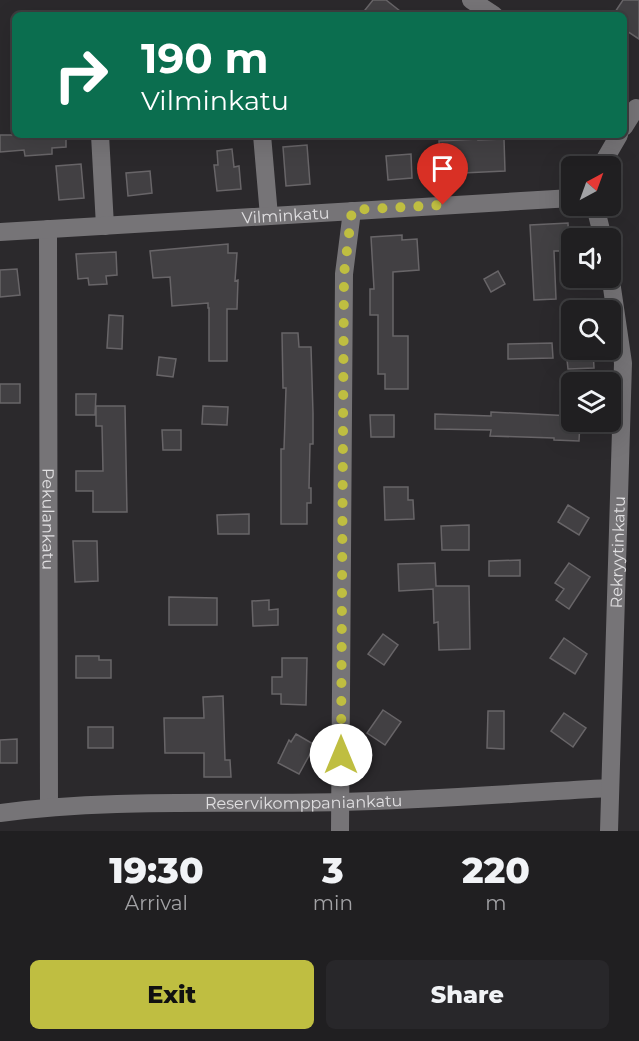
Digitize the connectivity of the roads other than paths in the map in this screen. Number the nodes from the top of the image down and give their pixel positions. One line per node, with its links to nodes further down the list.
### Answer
1 (471, 0): 2 (street)
2 (489, 12)
3 (633, 106): 4 (street)
4 (627, 120)
5 (100, 138): 12 (street)
6 (262, 138): 11 (street)
7 (617, 138): 8 (street)
8 (607, 156)
9 (561, 199): 10 (street, Vilminkatu)
10 (352, 210): 11 (street, Vilminkatu); 17 (street)
11 (269, 216): 12 (street, Vilminkatu)
12 (105, 226): 13 (street, Vilminkatu)
13 (48, 229): 14 (street, Vilminkatu); 18 (street, Pekulankatu)
14 (0, 232)
15 (612, 288): 16 (street, Rekryytinkatu)
16 (609, 788): 17 (street, Reservikomppaniankatu); 21 (street, Rekryytinkatu)
17 (340, 802): 18 (street, Reservikomppaniankatu); 20 (street)
18 (49, 807): 19 (street, Reservikomppaniankatu)
19 (0, 813)
20 (340, 831)
21 (609, 831)

